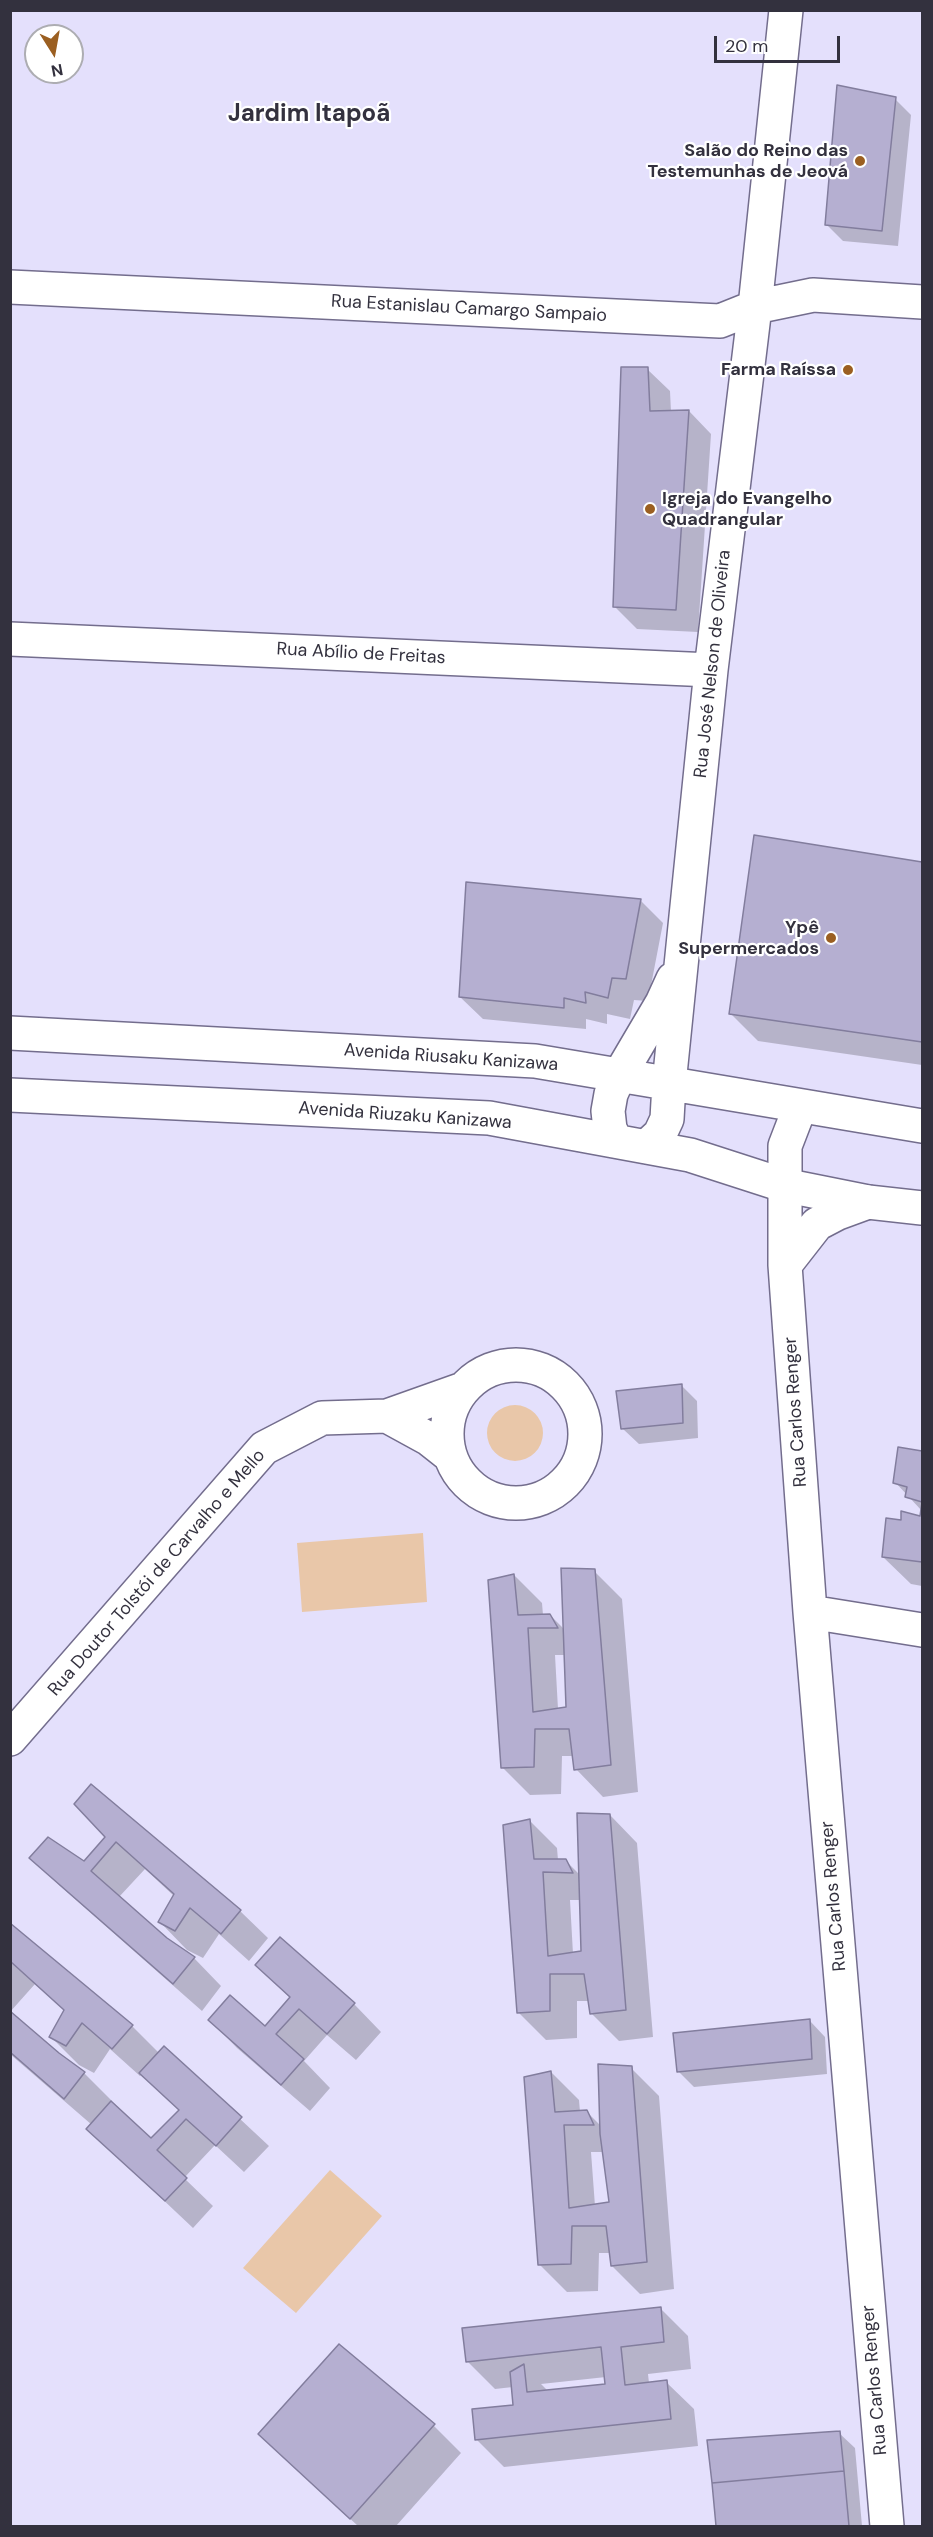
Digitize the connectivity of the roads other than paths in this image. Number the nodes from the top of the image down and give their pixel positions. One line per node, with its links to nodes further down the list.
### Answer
1 (786, 10): 4 (street, Rua José Nelson de Oliveira)
2 (10, 287): 4 (street, Rua Estanislau Camargo Sampaio)
3 (922, 302): 4 (street, Rua Estanislau Camargo Sampaio)
4 (755, 307): 6 (street, Rua José Nelson de Oliveira)
5 (10, 639): 6 (street, Rua Abílio de Freitas)
6 (711, 670): 7 (street, Rua José Nelson de Oliveira)
7 (681, 961): 9 (street, Rua José Nelson de Oliveira); 10 (street, Rua José Nelson de Oliveira)
8 (10, 1033): 9 (street, Avenida Riusaku Kanizawa)
9 (619, 1076): 10 (street, Avenida Riusaku Kanizawa); 14 (street)
10 (669, 1084): 12 (street, Avenida Riusaku Kanizawa); 14 (street)
11 (10, 1095): 14 (street, Avenida Riuzaku Kanizawa)
12 (800, 1107): 13 (street, Avenida Riusaku Kanizawa); 15 (street)
13 (922, 1126)
14 (631, 1144): 15 (street, Avenida Riuzaku Kanizawa)
15 (783, 1185): 16 (street); 18 (street, Rua Carlos Renger)
16 (868, 1202): 17 (street); 18 (street)
17 (922, 1208)
18 (785, 1265): 22 (street, Rua Carlos Renger)
19 (463, 1389): 20 (street, Rua Doutor Tolstói de Carvalho e Mello); 21 (street, Rua Doutor Tolstói de Carvalho e Mello); 21 (street, Rua Doutor Tolstói de Carvalho e Mello)
20 (387, 1416): 21 (street, Rua Doutor Tolstói de Carvalho e Mello); 24 (street, Rua Doutor Tolstói de Carvalho e Mello)
21 (448, 1454)
22 (810, 1612): 23 (street); 25 (street, Rua Carlos Renger)
23 (922, 1630)
24 (10, 1740)
25 (887, 2526)

